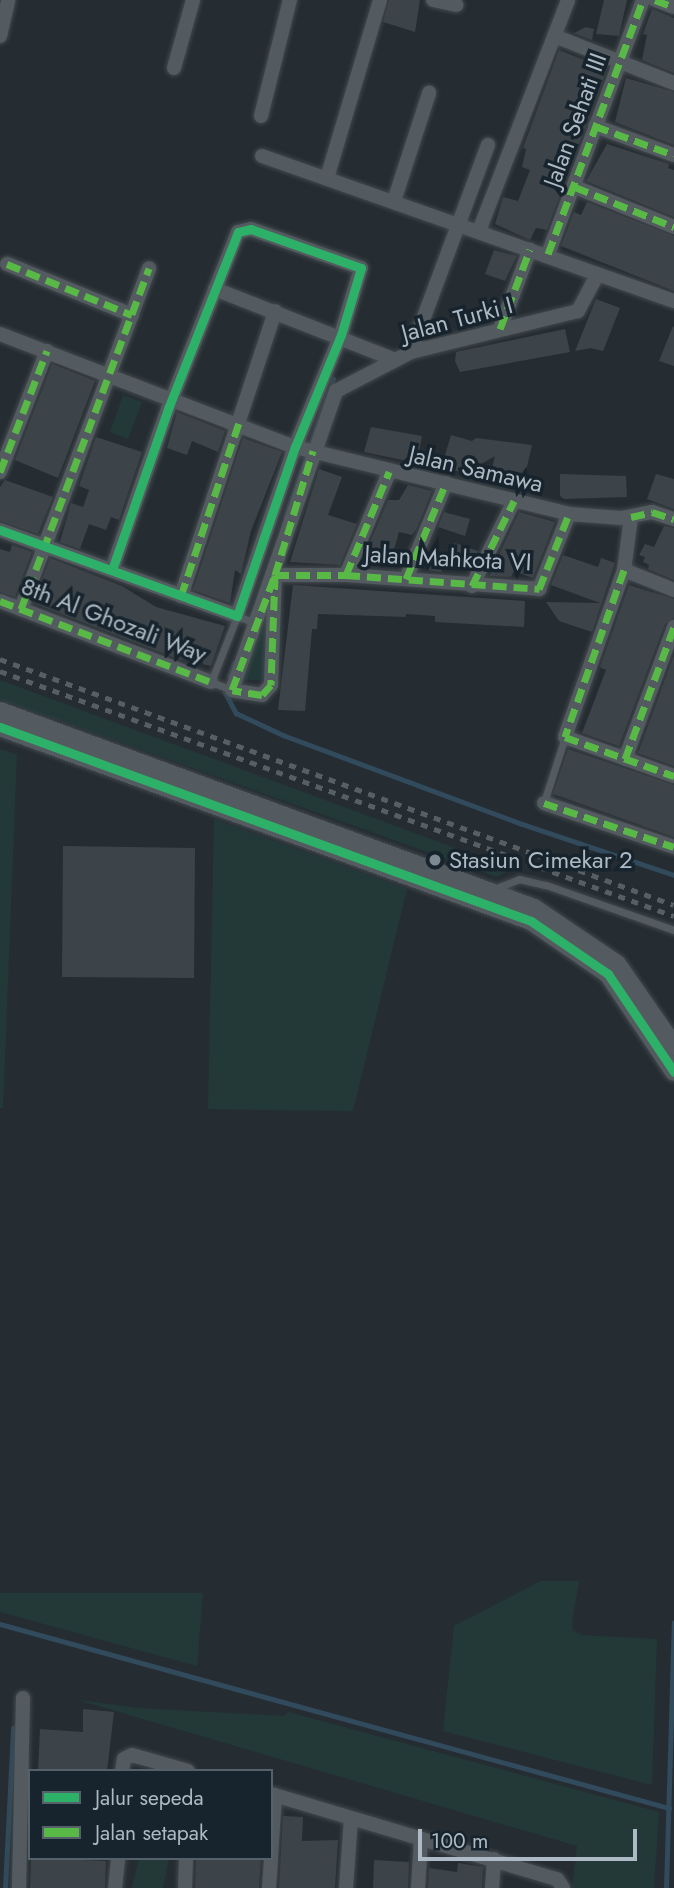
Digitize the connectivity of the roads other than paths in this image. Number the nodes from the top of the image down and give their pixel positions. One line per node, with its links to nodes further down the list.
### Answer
1 (8, 0): 11 (street)
2 (193, 0): 14 (street)
3 (290, 0): 17 (street)
4 (380, 0): 22 (street)
5 (433, 0): 9 (street)
6 (568, 0): 12 (street)
7 (643, 0): 13 (street, Jalan Sehati III)
8 (655, 0): 10 (street)
9 (456, 5)
10 (674, 7)
11 (0, 36)
12 (560, 38): 13 (street); 27 (street)
13 (620, 62): 15 (street); 18 (street, Jalan Sehati III)
14 (174, 68)
15 (674, 82)
16 (429, 93): 24 (street)
17 (261, 116)
18 (595, 126): 20 (street); 23 (street, Jalan Sehati III)
19 (488, 145): 25 (street)
20 (674, 155)
21 (262, 156): 22 (street)
22 (327, 178): 24 (street)
23 (575, 187): 26 (street); 29 (street, Jalan Sehati III)
24 (394, 201): 25 (street)
25 (462, 225): 27 (street); 41 (street)
26 (674, 227)
27 (479, 231): 28 (street)
28 (530, 249): 29 (street); 37 (street)
29 (548, 254): 32 (street)
30 (7, 264): 36 (street)
31 (149, 268): 36 (street)
32 (597, 276): 34 (street); 37 (street, Jalan Turki I)
33 (215, 289): 35 (street); 39 (street); 44 (street)
34 (674, 301)
35 (275, 311): 39 (street); 45 (street)
36 (132, 315): 43 (street)
37 (500, 329): 41 (street, Jalan Turki I)
38 (0, 334): 40 (street, Jalan Samawa)
39 (341, 335): 42 (street); 46 (street)
40 (47, 351): 43 (street, Jalan Samawa); 47 (street)
41 (411, 352): 42 (street, Jalan Turki I)
42 (395, 360): 46 (street, Jalan Turki I)
43 (109, 375): 44 (street, Jalan Samawa); 55 (street)
44 (172, 399): 45 (street, Jalan Samawa); 56 (street)
45 (239, 423): 46 (street, Jalan Samawa); 63 (street)
46 (305, 449): 48 (street, Jalan Samawa); 58 (street); 66 (street)
47 (0, 472)
48 (389, 472): 49 (street, Jalan Samawa); 59 (street)
49 (446, 483): 50 (street, Jalan Samawa); 60 (street)
50 (514, 501): 51 (street, Jalan Samawa); 61 (street)
51 (569, 514): 52 (street, Jalan Samawa); 61 (street, Jalan Mahkota VI)
52 (631, 517): 53 (street, Jalan Samawa); 57 (street)
53 (674, 519)
54 (0, 530): 55 (street)
55 (45, 546): 56 (street); 65 (street)
56 (112, 570): 63 (street)
57 (624, 570): 62 (street); 72 (street)
58 (275, 575): 59 (street, Jalan Mahkota VI); 67 (street); 69 (street, 8th Al Ghozali Way)
59 (346, 575): 60 (street, Jalan Mahkota VI)
60 (405, 579): 61 (street, Jalan Mahkota VI)
61 (471, 586)
62 (674, 590)
63 (181, 596): 66 (street)
64 (0, 601): 65 (street, 8th Al Ghozali Way)
65 (21, 609): 69 (street, 8th Al Ghozali Way)
66 (237, 616): 67 (lane); 69 (lane)
67 (256, 623): 69 (street)
68 (674, 627): 73 (street)
69 (219, 685)
70 (0, 711): 76 (street)
71 (0, 727): 76 (street)
72 (565, 737): 73 (street); 75 (lane)
73 (625, 759): 74 (street)
74 (674, 775)
75 (544, 803): 77 (street)
76 (255, 813): 78 (street); 81 (street)
77 (674, 847)
78 (491, 891): 79 (lane); 80 (street)
79 (674, 930)
80 (674, 1046)
81 (674, 1072)
82 (23, 1698): 92 (street)
83 (122, 1769): 84 (street)
84 (181, 1769)
85 (273, 1795): 86 (street)
86 (351, 1818): 87 (street); 96 (street)
87 (421, 1839): 88 (street); 97 (street)
88 (494, 1859): 98 (street); 99 (street)
89 (118, 1860): 93 (street)
90 (186, 1860): 94 (street)
91 (271, 1860): 95 (street)
92 (19, 1888)
93 (115, 1888)
94 (185, 1888)
95 (270, 1888)
96 (345, 1888)
97 (418, 1888)
98 (492, 1888)
99 (563, 1888)

